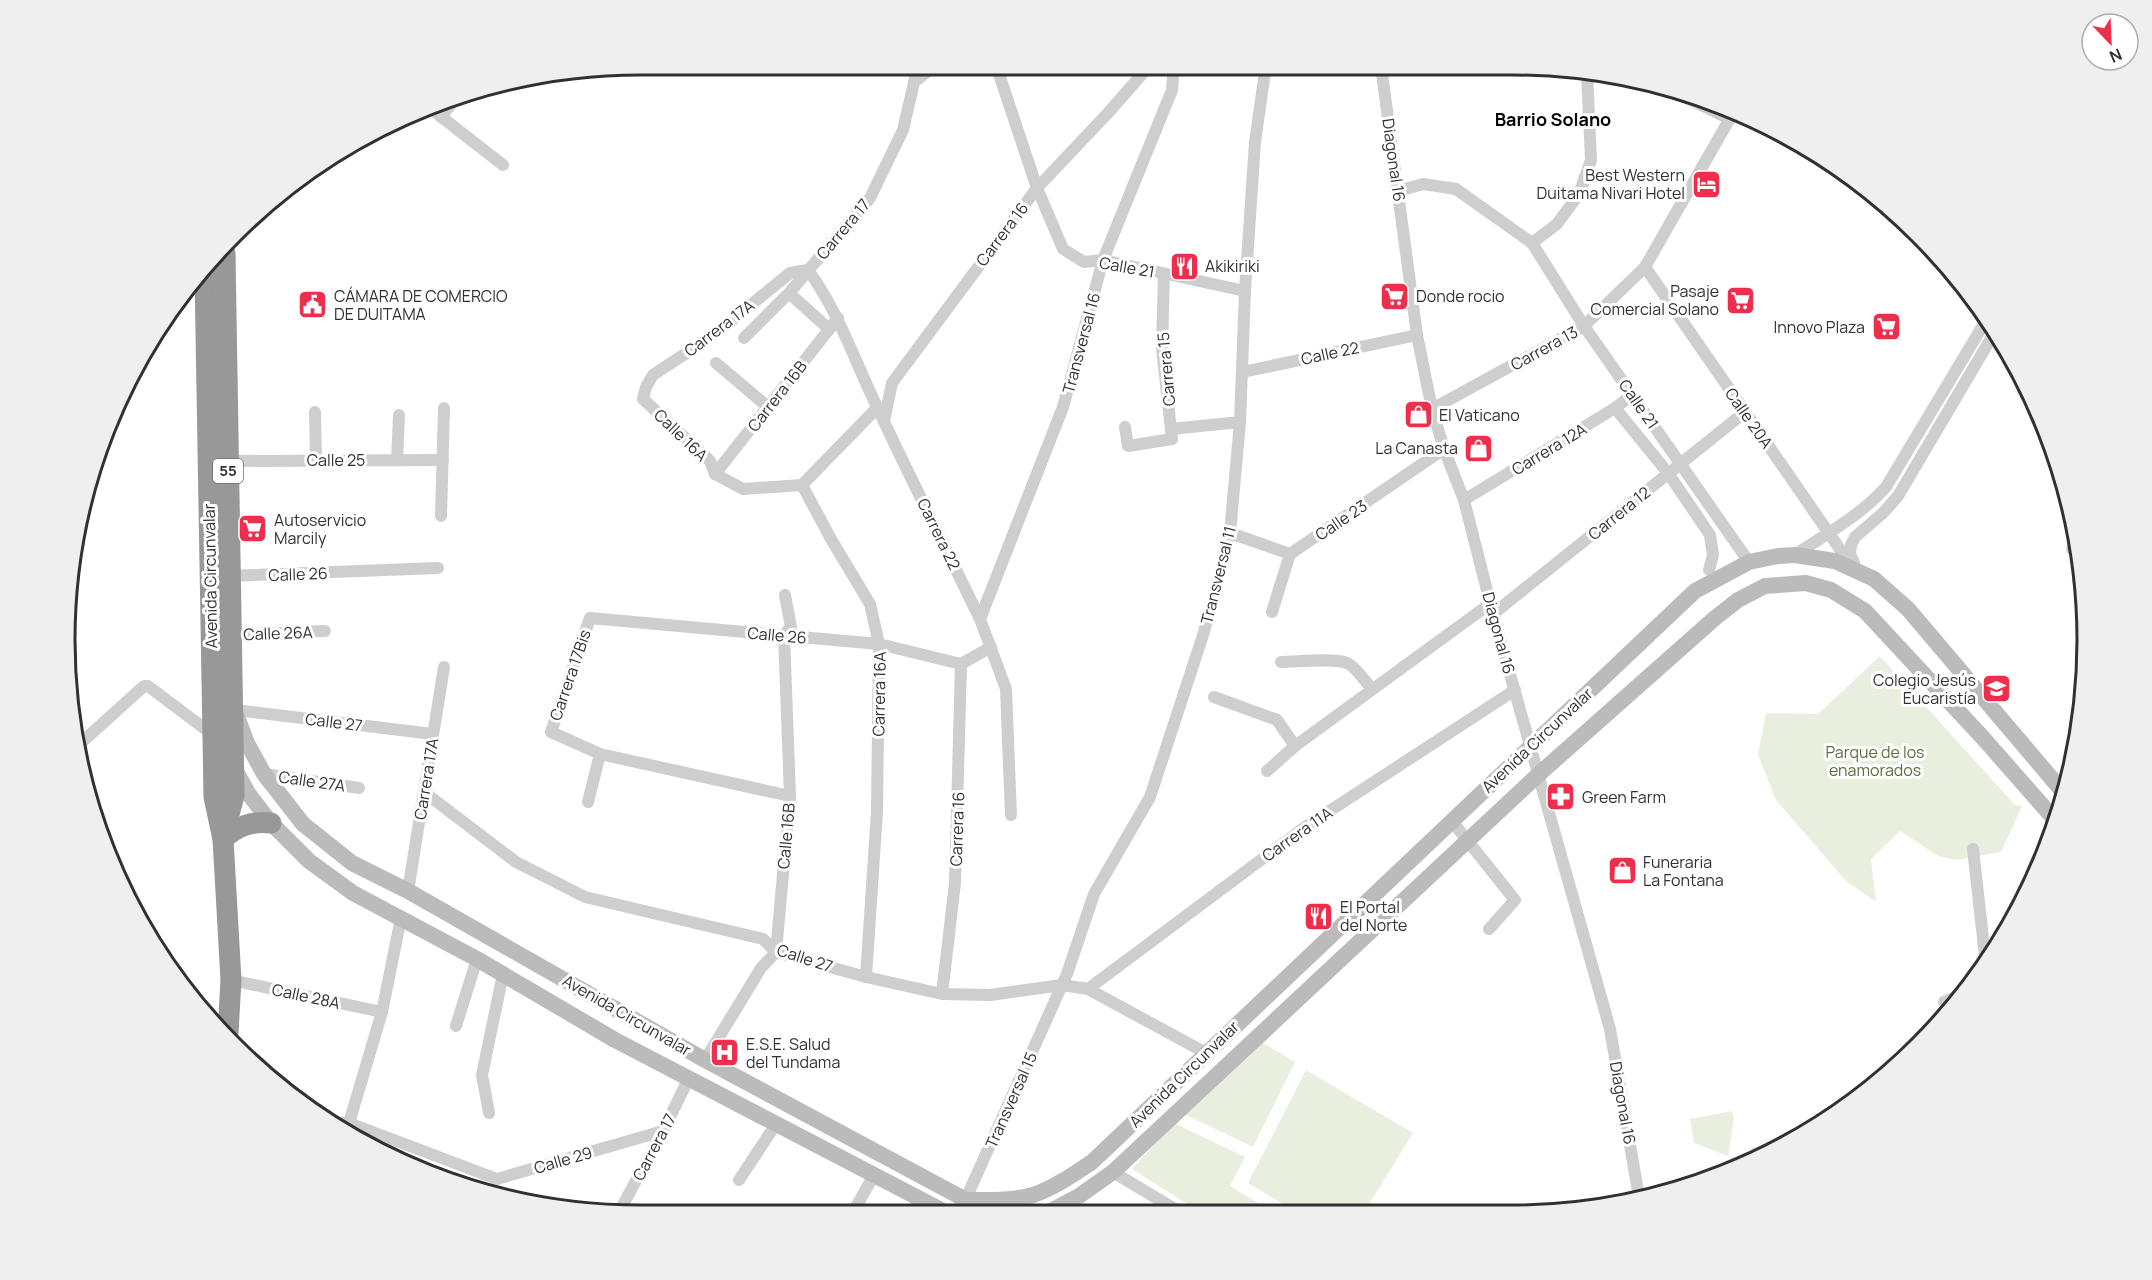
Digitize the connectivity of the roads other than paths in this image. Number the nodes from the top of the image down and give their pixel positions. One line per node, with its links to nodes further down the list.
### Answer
1 (916, 75): 9 (street, Carrera 17)
2 (923, 75): 9 (street)
3 (999, 75): 15 (street, Calle 21)
4 (1141, 75): 15 (street, Carrera 16)
5 (1173, 75): 19 (street, Transversal 16)
6 (1265, 75): 24 (street, Transversal 11)
7 (1382, 75): 16 (street, Diagonal 16)
8 (1587, 80): 17 (street)
9 (914, 82): 21 (street, Carrera 17)
10 (447, 109): 12 (street)
11 (436, 113): 12 (street)
12 (441, 117): 14 (street)
13 (1730, 119): 20 (street, Carrera 13)
14 (503, 165)
15 (1037, 188): 19 (street, Calle 21); 46 (street, Carrera 16)
16 (1398, 191): 17 (street); 31 (street, Diagonal 16)
17 (1532, 243): 28 (street, Calle 21)
18 (224, 257): 26 (highway, Avenida Circunvalar / 55)
19 (1103, 260): 22 (street, Calle 21); 76 (street, Transversal 16)
20 (1645, 267): 28 (street, Carrera 13); 44 (street, Calle 20A)
21 (808, 270): 25 (street, Carrera 17); 27 (street, Carrera 22); 37 (street, Carrera 17A)
22 (1164, 274): 24 (street, Calle 21); 49 (street, Carrera 15)
23 (206, 278): 26 (highway, Avenida Circunvalar / 55)
24 (1245, 291): 35 (street, Transversal 11)
25 (789, 293): 30 (street); 32 (street, Carrera 17)
26 (216, 310): 54 (highway, Avenida Circunvalar / 55); 87 (highway, Avenida Circunvalar / 55)
27 (838, 318): 30 (street, Carrera 16B); 40 (street, Carrera 22)
28 (1584, 326): 36 (street, Calle 21); 42 (street, Carrera 13)
29 (1982, 327): 59 (street)
30 (830, 329): 38 (street, Carrera 16B)
31 (1417, 335): 35 (street, Calle 22); 42 (street, Diagonal 16)
32 (744, 338)
33 (1990, 340): 60 (street)
34 (716, 363): 38 (street)
35 (1243, 372): 47 (street, Transversal 11)
36 (1632, 395): 41 (street, Carrera 12A); 55 (street, Calle 21)
37 (643, 399): 57 (street, Calle 16A)
38 (768, 407): 57 (street, Carrera 16B)
39 (444, 408): 53 (street)
40 (877, 408): 46 (street, Carrera 22); 58 (street)
41 (1615, 408): 56 (street, Calle 21); 61 (street, Carrera 12A)
42 (1432, 409): 50 (street, Diagonal 16)
43 (315, 412): 51 (street)
44 (1744, 412): 55 (street, Carrera 12); 64 (street, Calle 20A)
45 (399, 415): 52 (street)
46 (884, 421): 76 (street, Carrera 22)
47 (1240, 422): 49 (street); 63 (street, Transversal 11)
48 (1125, 427): 49 (street)
49 (1172, 429)
50 (1444, 449): 61 (street, Diagonal 16); 65 (street, Calle 23)
51 (316, 460): 52 (street, Calle 25); 54 (street, Calle 25)
52 (397, 460): 53 (street, Calle 25)
53 (443, 460): 62 (street)
54 (228, 461): 71 (highway, Avenida Circunvalar / 55)
55 (1680, 463): 56 (street, Carrera 12); 67 (street, Calle 21)
56 (1668, 473): 70 (street, Calle 21); 73 (street, Carrera 12)
57 (715, 474): 58 (street)
58 (802, 485): 80 (street, Carrera 16A)
59 (1886, 488): 60 (street); 64 (street)
60 (1898, 496): 69 (street)
61 (1464, 500): 73 (street, Diagonal 16)
62 (441, 516)
63 (1230, 533): 65 (street); 120 (street, Transversal 11)
64 (1828, 533): 66 (street); 69 (street, Calle 20A)
65 (1290, 554): 74 (street)
66 (1795, 555): 67 (main road, Avenida Circunvalar); 69 (main road, Avenida Circunvalar)
67 (1749, 562): 92 (main road, Avenida Circunvalar)
68 (438, 568): 71 (street, Calle 26)
69 (1855, 569): 99 (main road, Avenida Circunvalar)
70 (1709, 570)
71 (230, 576): 78 (highway, Avenida Circunvalar / 55)
72 (785, 595): 79 (street, Calle 16B)
73 (1492, 608): 85 (street, Carrera 12); 86 (street, Diagonal 16)
74 (1272, 612)
75 (590, 618): 79 (street, Calle 26); 94 (street, Carrera 17Bis)
76 (980, 619): 81 (street, Carrera 22)
77 (325, 631): 78 (street, Calle 26A)
78 (231, 634): 87 (highway, Avenida Circunvalar / 55)
79 (784, 635): 80 (street, Calle 26); 102 (street, Calle 16B)
80 (879, 644): 83 (street, Calle 26); 118 (street, Carrera 16A)
81 (991, 647): 83 (street); 104 (street, Carrera 22)
82 (1281, 662): 85 (street)
83 (961, 664): 122 (street, Carrera 16)
84 (444, 667): 89 (street, Carrera 17A)
85 (1372, 689): 93 (street, Carrera 12)
86 (1515, 690): 92 (street, Diagonal 16); 121 (street, Carrera 11A)
87 (226, 696): 89 (street, Calle 27); 90 (highway, Avenida Circunvalar / 55); 95 (highway, Avenida Circunvalar / 55); 97 (main road, Avenida Circunvalar)
88 (1214, 697): 93 (street)
89 (433, 734): 101 (street, Carrera 17A)
90 (213, 735): 91 (street); 95 (main road, Avenida Circunvalar); 108 (highway, Avenida Circunvalar / 55)
91 (84, 740)
92 (1531, 745): 98 (street, Diagonal 16); 106 (main road, Avenida Circunvalar)
93 (1294, 746): 96 (street, Carrera 12)
94 (600, 754): 102 (street); 103 (street)
95 (233, 766): 107 (main road, Avenida Circunvalar); 108 (highway, Avenida Circunvalar / 55)
96 (1267, 771)
97 (264, 774): 100 (street, Calle 27A); 111 (main road, Avenida Circunvalar)
98 (1539, 774): 105 (main road, Avenida Circunvalar); 109 (main road, Avenida Circunvalar); 138 (street, Diagonal 16)
99 (2058, 787)
100 (359, 788)
101 (424, 792): 111 (street, Carrera 17A); 115 (street, Calle 27)
102 (790, 796): 115 (street, Calle 16B)
103 (588, 802)
104 (1011, 815)
105 (2049, 815)
106 (1451, 820): 109 (street); 128 (main road, Avenida Circunvalar)
107 (271, 823): 108 (highway); 112 (main road, Avenida Circunvalar)
108 (223, 839): 119 (highway, 55)
109 (1467, 841): 113 (street); 135 (main road, Avenida Circunvalar)
110 (1973, 849): 114 (street)
111 (408, 891): 124 (main road, Avenida Circunvalar)
112 (401, 918): 116 (main road, Avenida Circunvalar); 123 (street)
113 (1489, 929)
114 (1988, 944)
115 (776, 952): 118 (street, Calle 27); 129 (street)
116 (477, 959): 117 (main road, Avenida Circunvalar); 125 (street)
117 (503, 974): 127 (main road, Avenida Circunvalar); 131 (street)
118 (866, 977): 122 (street, Calle 27)
119 (231, 980): 123 (street, Calle 28A); 126 (highway, 55)
120 (1062, 985): 121 (street, Calle 27); 122 (street, Calle 27); 143 (street, Transversal 15)
121 (1088, 989): 128 (street, Calle 27)
122 (942, 994)
123 (381, 1012): 132 (street)
124 (628, 1015): 127 (main road); 129 (main road, Avenida Circunvalar)
125 (456, 1026)
126 (228, 1027)
127 (615, 1040): 130 (main road, Avenida Circunvalar)
128 (1206, 1053): 144 (main road, Avenida Circunvalar)
129 (705, 1060): 142 (main road, Avenida Circunvalar)
130 (689, 1078): 133 (main road, Avenida Circunvalar); 134 (street, Carrera 17)
131 (489, 1113)
132 (349, 1123): 134 (street, Calle 29)
133 (776, 1124): 136 (main road, Avenida Circunvalar); 137 (street)
134 (663, 1131): 139 (street, Carrera 17)
135 (1113, 1172): 145 (main road, Avenida Circunvalar); 146 (street)
136 (874, 1175): 140 (street); 141 (main road, Avenida Circunvalar)
137 (739, 1180)
138 (1638, 1190)
139 (623, 1205)
140 (857, 1205)
141 (932, 1205)
142 (959, 1205)
143 (963, 1205)
144 (972, 1205)
145 (1062, 1205)
146 (1168, 1205)

